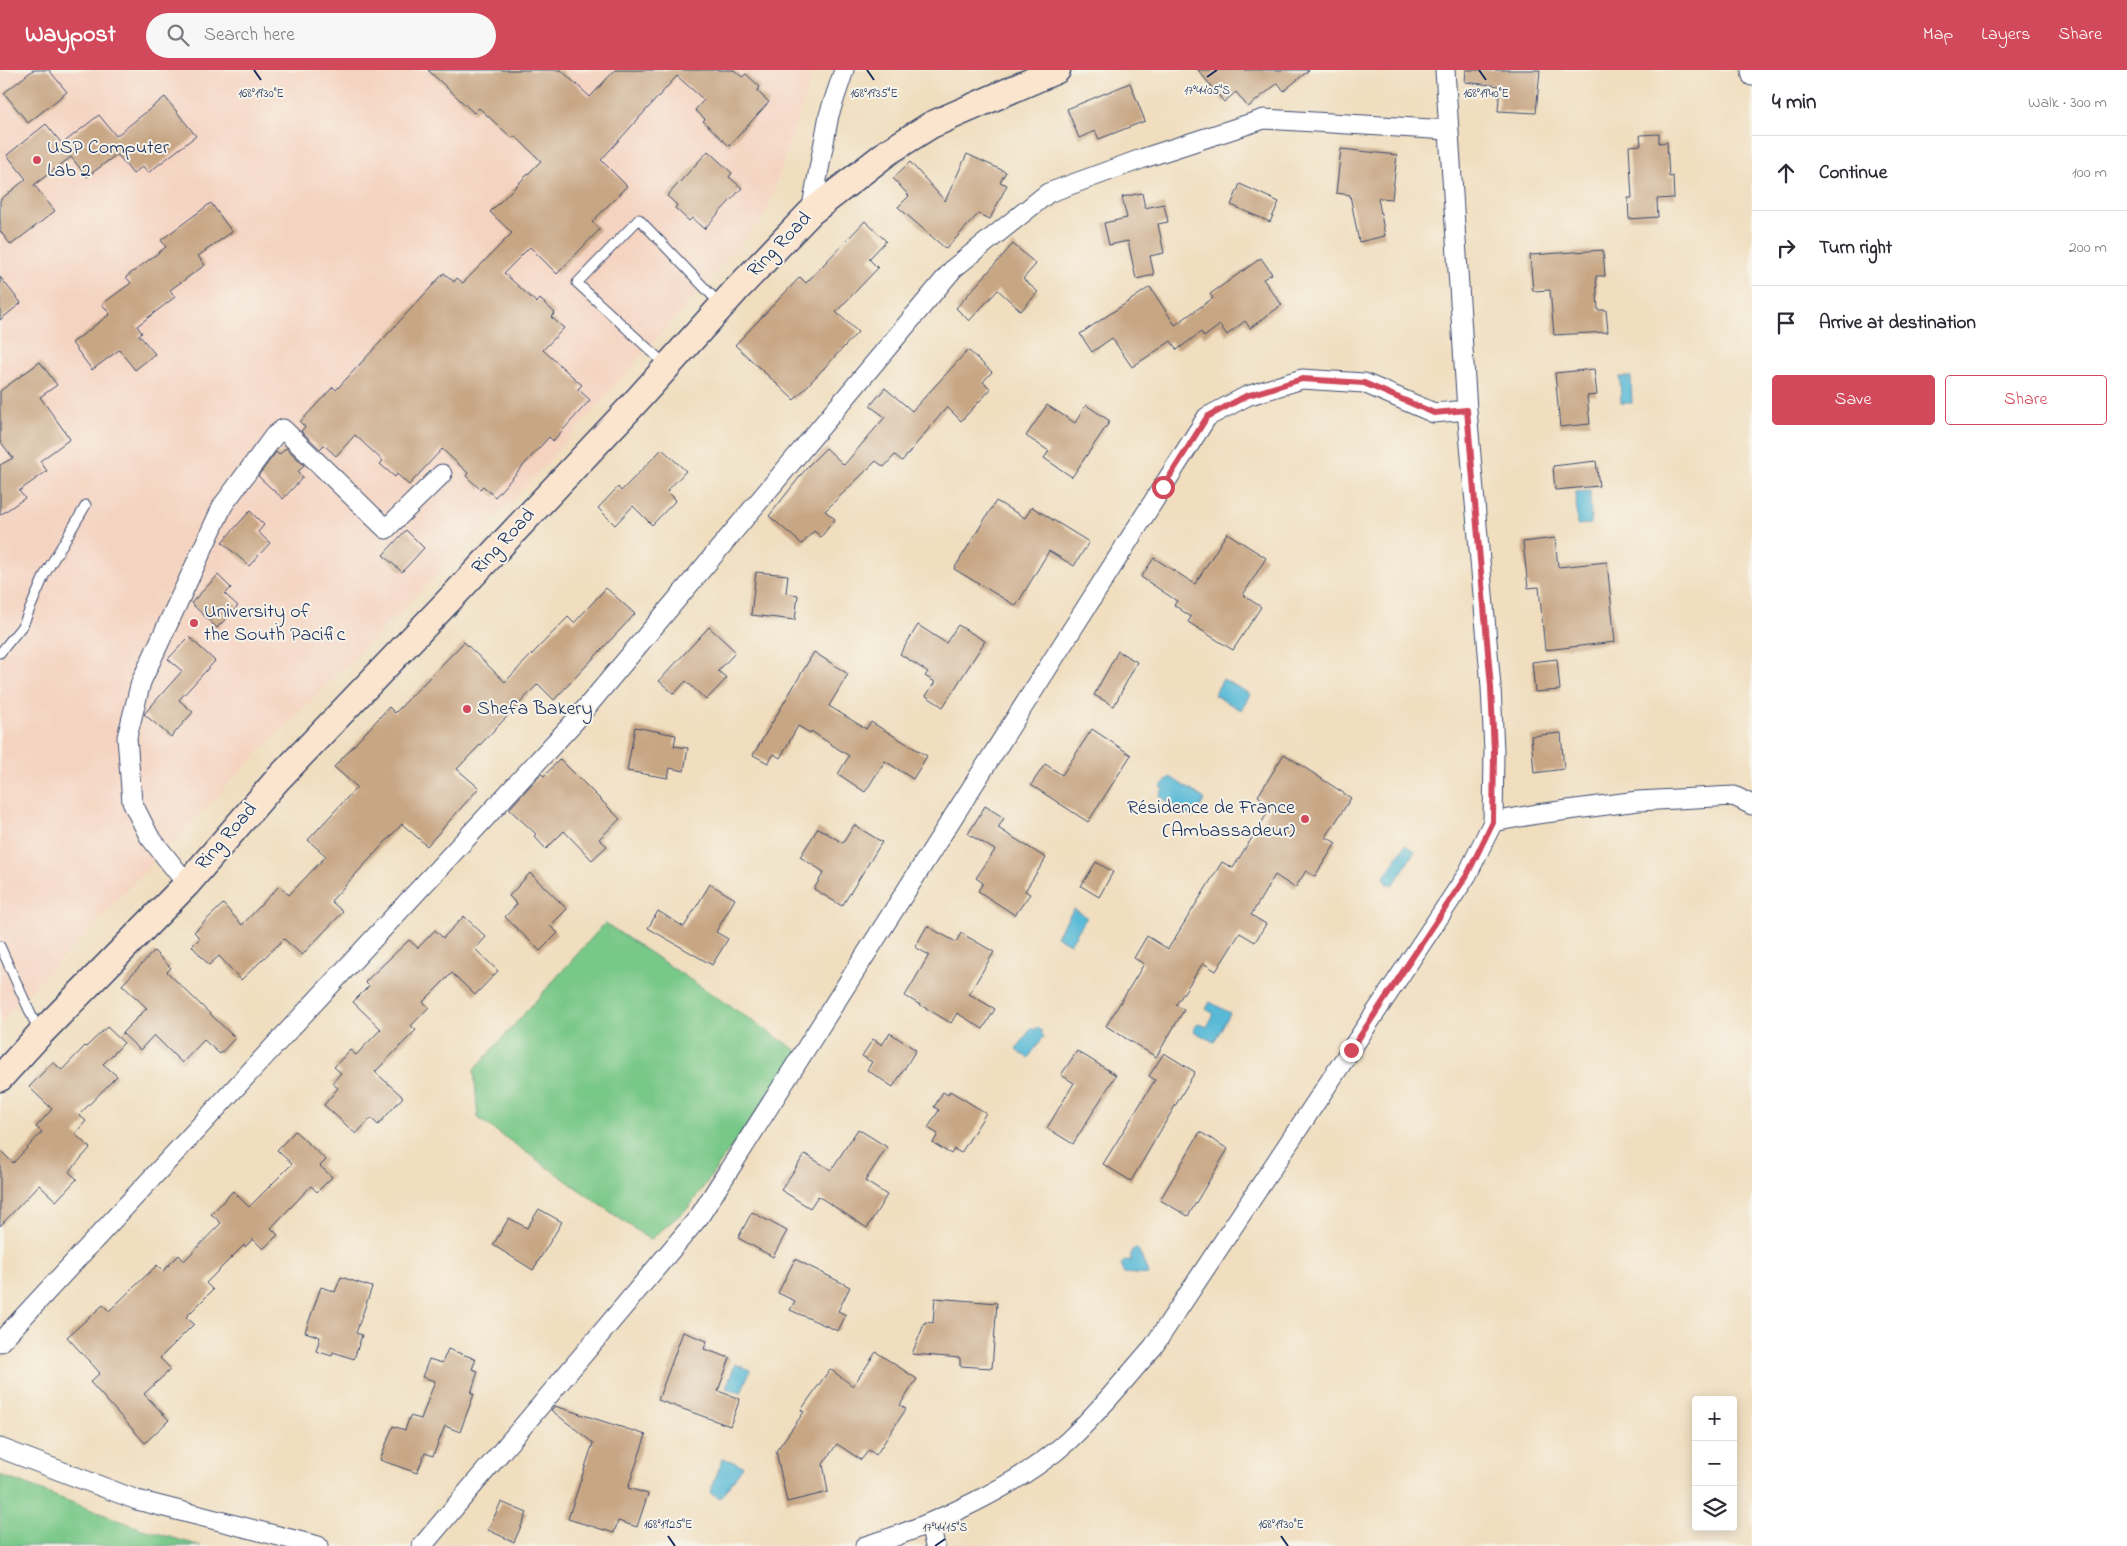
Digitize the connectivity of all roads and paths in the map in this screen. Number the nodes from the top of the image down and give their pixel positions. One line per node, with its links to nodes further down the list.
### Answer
1 (844, 70): 7 (street)
2 (1057, 70): 7 (main road, Ring Road)
3 (1445, 70): 6 (street)
4 (1752, 70): 5 (street)
5 (1752, 76)
6 (1448, 130): 10 (street); 20 (street)
7 (811, 212): 8 (main road, Ring Road)
8 (722, 306): 9 (main road, Ring Road); 9 (lane)
9 (666, 365): 16 (main road, Ring Road)
10 (1467, 410): 15 (street); 24 (street)
11 (442, 474): 16 (street)
12 (86, 505): 13 (lane)
13 (0, 653)
14 (1752, 805): 15 (street)
15 (1493, 822): 22 (street)
16 (187, 884): 18 (main road, Ring Road)
17 (0, 946): 18 (lane)
18 (40, 1034): 19 (main road, Ring Road)
19 (0, 1078)
20 (0, 1342)
21 (0, 1448): 23 (street)
22 (930, 1524): 25 (street); 26 (street)
23 (318, 1546)
24 (422, 1546)
25 (866, 1546)
26 (936, 1546)

